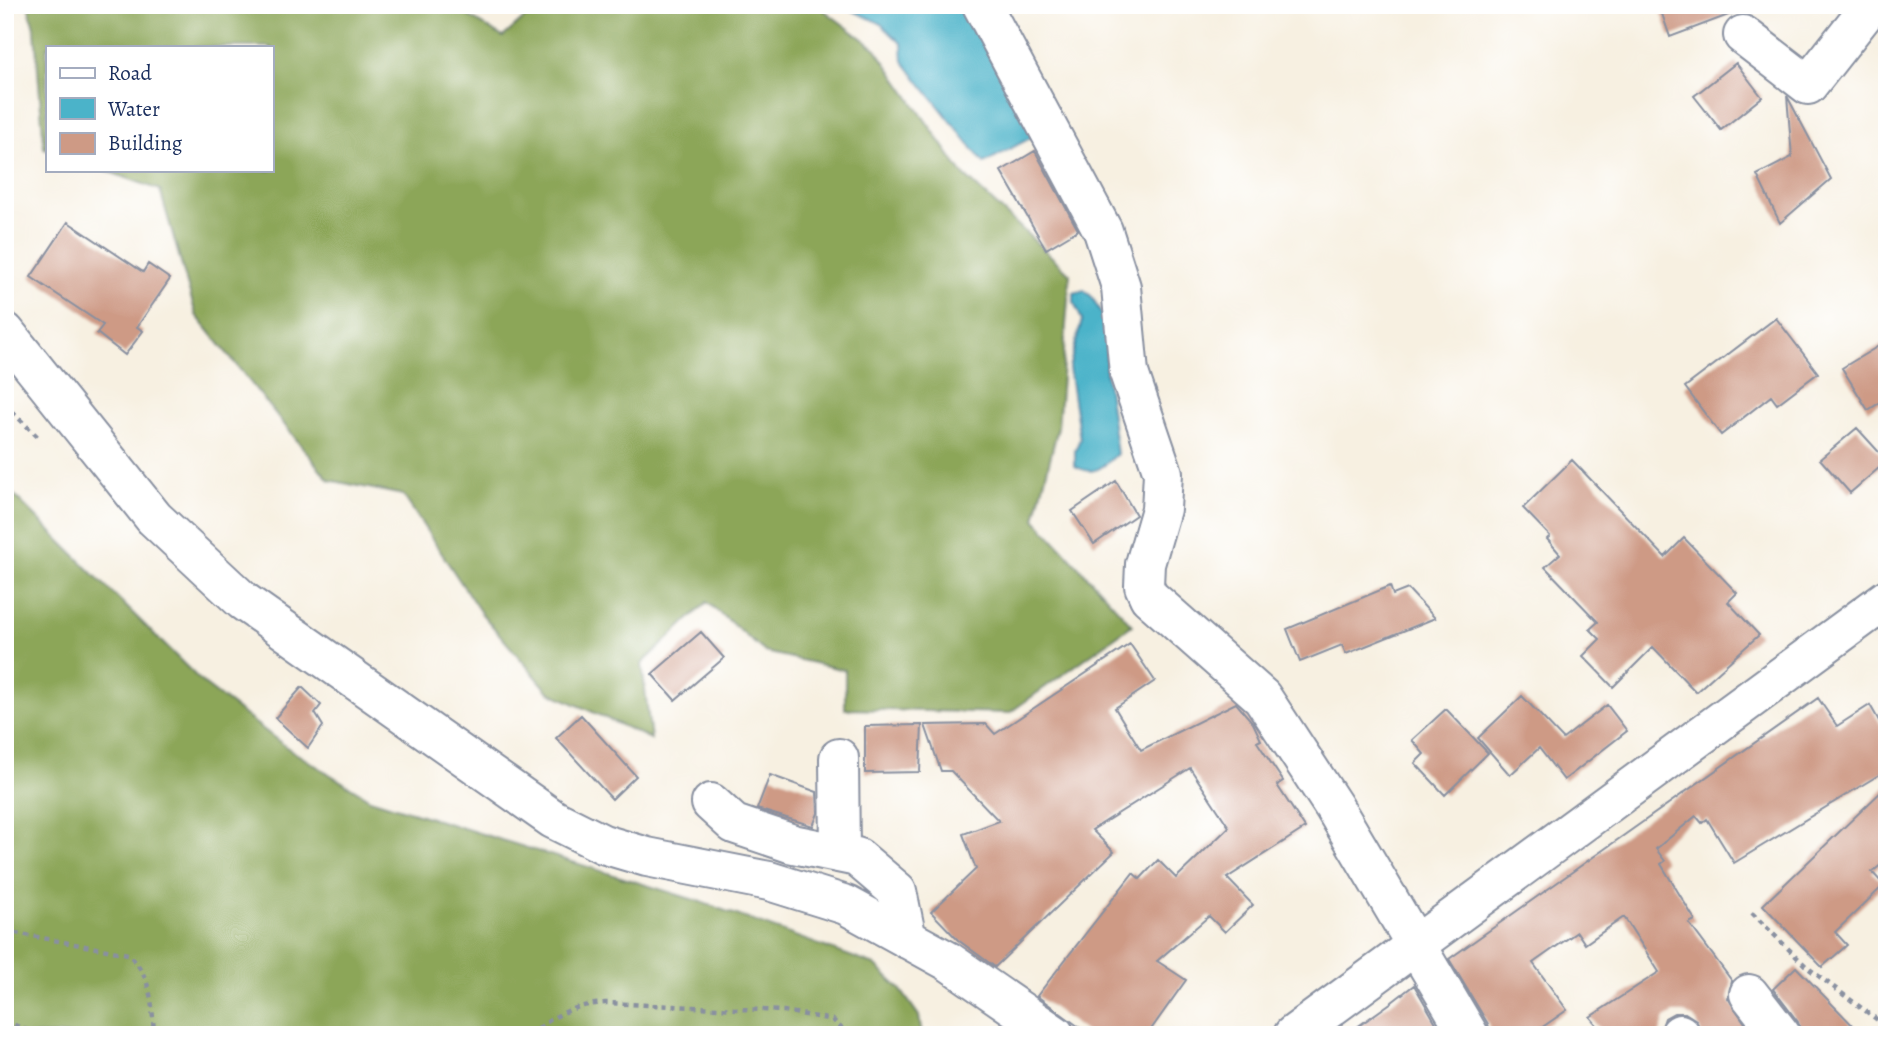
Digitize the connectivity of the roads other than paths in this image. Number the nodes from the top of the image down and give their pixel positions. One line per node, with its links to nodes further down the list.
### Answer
1 (982, 5): 10 (street)
2 (1871, 5): 3 (street)
3 (1743, 35)
4 (5, 332): 9 (street)
5 (1887, 599): 10 (street)
6 (839, 758): 8 (street)
7 (710, 803): 8 (street)
8 (840, 853): 9 (street)
9 (907, 939): 12 (street)
10 (1415, 944): 13 (street); 14 (street)
11 (1749, 994): 15 (street)
12 (1055, 1035)
13 (1293, 1035)
14 (1469, 1035)
15 (1781, 1035)

